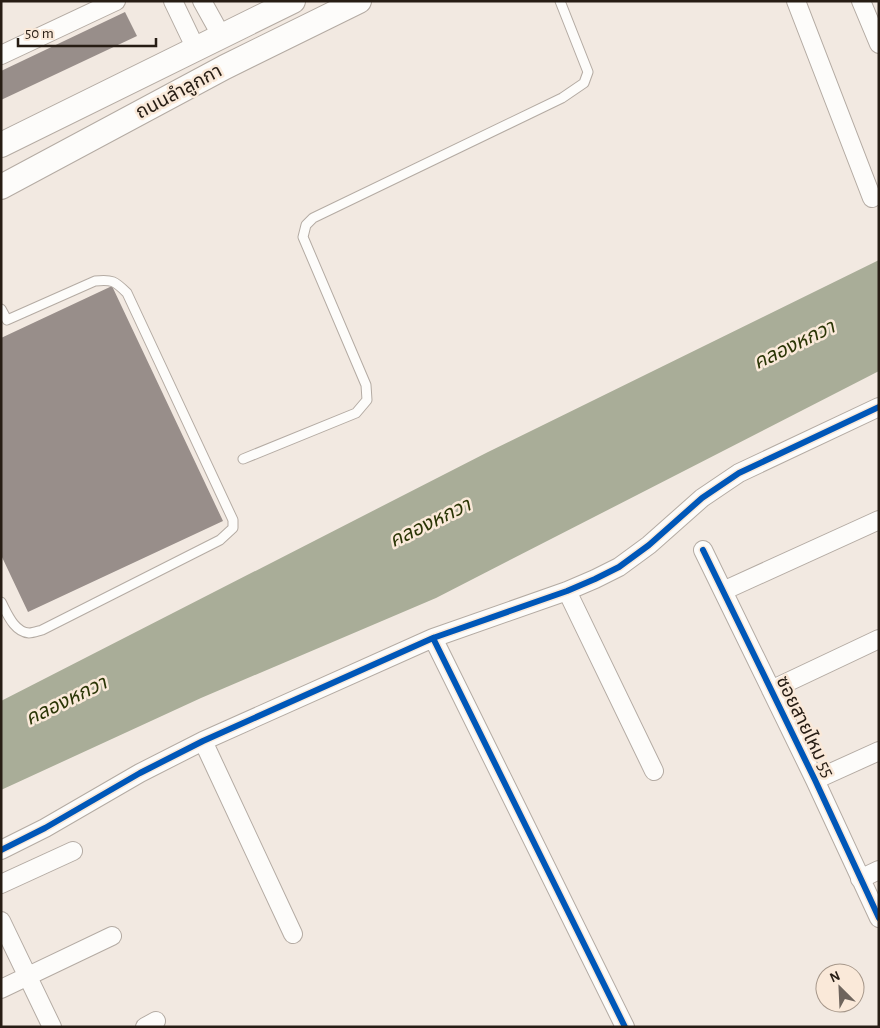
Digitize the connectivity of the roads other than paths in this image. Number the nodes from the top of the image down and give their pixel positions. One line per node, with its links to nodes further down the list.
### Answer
1 (116, 1): 12 (street)
2 (173, 1): 11 (street)
3 (202, 1): 9 (street)
4 (293, 1): 9 (main road, ถนนลำลูกกา)
5 (359, 1): 14 (main road, ถนนลำลูกกา)
6 (560, 1): 19 (lane)
7 (796, 1): 15 (street)
8 (861, 1): 10 (street)
9 (222, 37): 11 (main road, ถนนลำลูกกา)
10 (879, 44)
11 (196, 49): 13 (main road, ถนนลำลูกกา)
12 (1, 55)
13 (1, 145)
14 (1, 187)
15 (872, 198)
16 (1, 309): 17 (lane)
17 (4, 322): 24 (lane)
18 (879, 407): 22 (street)
19 (243, 459)
20 (879, 520): 23 (street)
21 (703, 550): 23 (street, ซอยสายไหม 55)
22 (567, 591): 25 (street); 30 (street)
23 (723, 591): 27 (street, ซอยสายไหม 55)
24 (1, 602)
25 (433, 638): 28 (street); 44 (street)
26 (879, 639): 27 (street)
27 (771, 690): 31 (street, ซอยสายไหม 55)
28 (203, 741): 32 (street); 39 (street)
29 (879, 751): 31 (street)
30 (654, 771)
31 (815, 780): 35 (street, ซอยสายไหม 55)
32 (1, 850)
33 (73, 851): 36 (street)
34 (879, 870): 35 (street)
35 (860, 879): 37 (street, ซอยสายไหม 55)
36 (1, 884)
37 (879, 918)
38 (1, 921): 41 (street)
39 (293, 934)
40 (112, 936): 41 (street)
41 (28, 977): 42 (street); 43 (street)
42 (1, 989)
43 (52, 1027)
44 (625, 1027)

